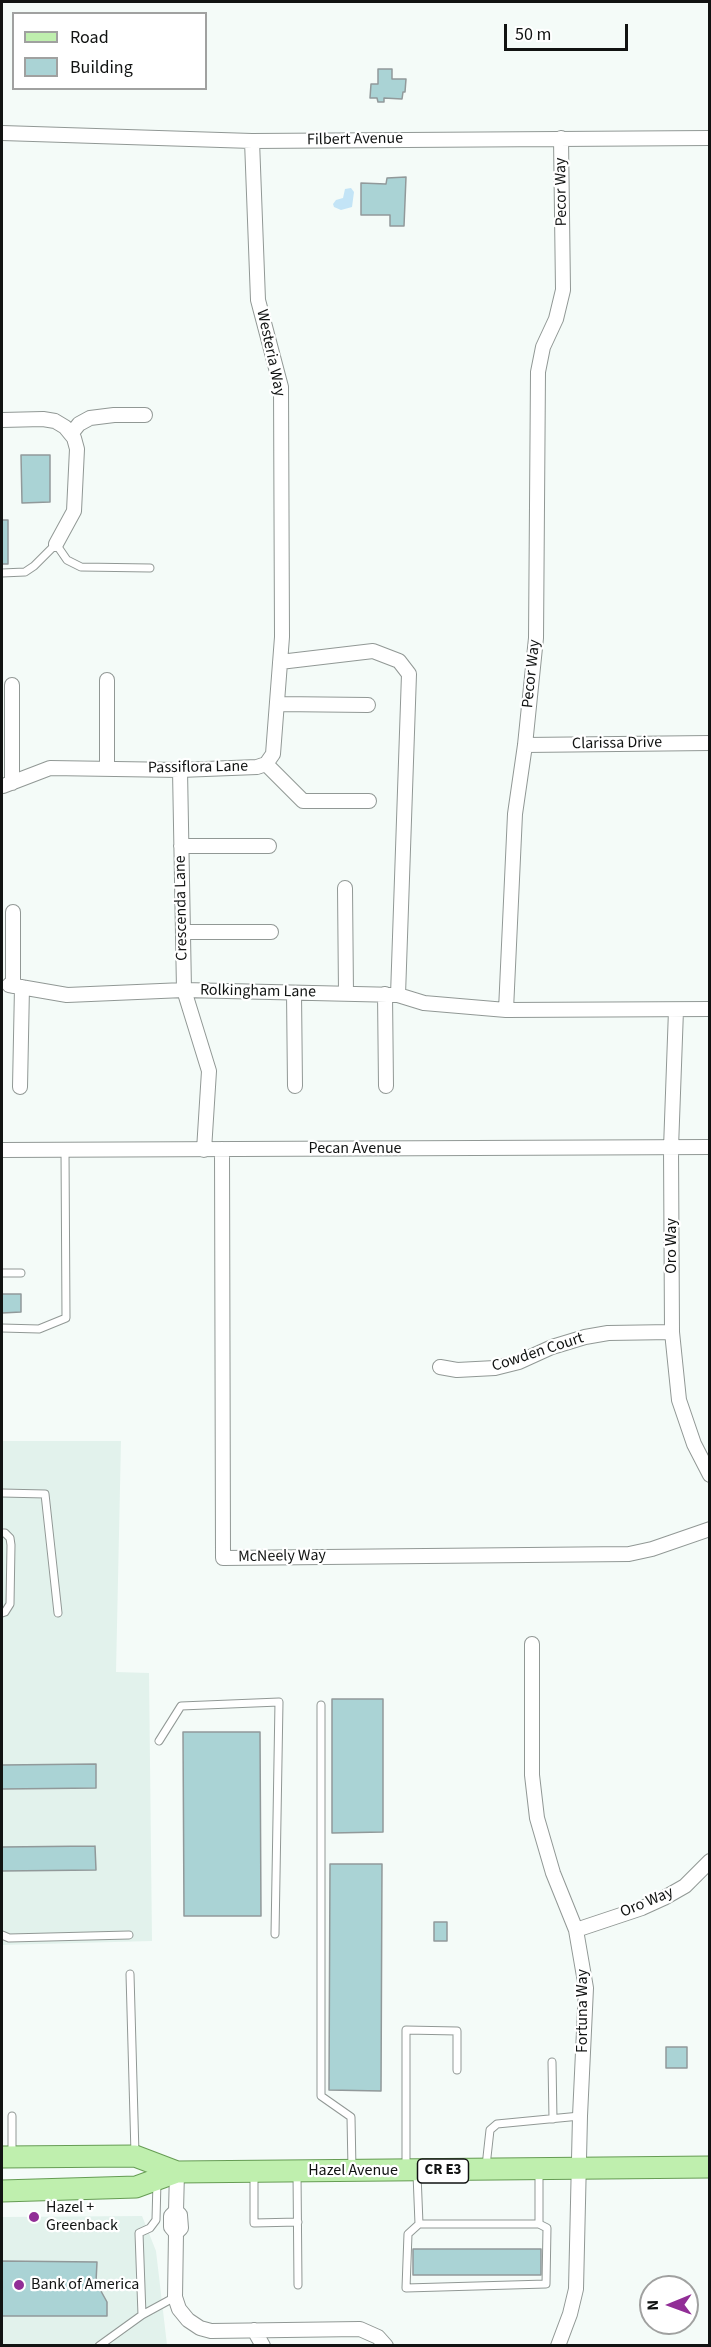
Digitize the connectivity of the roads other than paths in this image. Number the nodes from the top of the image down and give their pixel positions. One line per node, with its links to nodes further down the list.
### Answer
1 (2, 133): 4 (street, Filbert Avenue)
2 (561, 138): 3 (street, Filbert Avenue); 4 (street, Filbert Avenue); 18 (street, Pecor Way)
3 (710, 138)
4 (252, 141): 11 (street, Westeria Way)
5 (145, 415): 7 (street)
6 (2, 420): 7 (street)
7 (71, 434): 8 (street)
8 (56, 544): 9 (lane); 10 (lane)
9 (150, 568)
10 (2, 573)
11 (282, 637): 12 (street, Passiflora Lane)
12 (280, 662): 15 (street, Passiflora Lane); 34 (street)
13 (107, 680): 20 (street)
14 (12, 685): 22 (street)
15 (278, 704): 16 (street); 19 (street, Passiflora Lane)
16 (368, 705)
17 (710, 743): 18 (street, Clarissa Drive)
18 (525, 745): 36 (street, Pecor Way)
19 (266, 764): 21 (street, Passiflora Lane); 23 (street)
20 (107, 769): 21 (street, Passiflora Lane); 22 (street, Passiflora Lane)
21 (180, 770): 24 (street, Crescenda Lane)
22 (8, 784)
23 (369, 801)
24 (181, 846): 25 (street); 28 (street, Crescenda Lane)
25 (269, 846)
26 (345, 888): 33 (street)
27 (13, 912): 30 (street)
28 (183, 932): 29 (street); 31 (street, Crescenda Lane)
29 (271, 932)
30 (15, 986): 31 (street, Rolkingham Lane); 40 (street)
31 (184, 990): 32 (street, Rolkingham Lane); 46 (street, Crescenda Lane)
32 (294, 993): 33 (street, Rolkingham Lane); 38 (street)
33 (346, 994): 34 (street, Rolkingham Lane)
34 (392, 995): 36 (street, Rolkingham Lane); 39 (street)
35 (710, 1009): 37 (street)
36 (506, 1010): 37 (street)
37 (676, 1010): 42 (street, Oro Way)
38 (295, 1086)
39 (386, 1086)
40 (20, 1087)
41 (710, 1147): 42 (street, Pecan Avenue)
42 (671, 1148): 43 (street, Pecan Avenue); 50 (street, Oro Way)
43 (222, 1149): 46 (street, Pecan Avenue); 54 (street, McNeely Way)
44 (2, 1150): 45 (street, Pecan Avenue)
45 (65, 1150): 46 (street, Pecan Avenue); 49 (lane)
46 (204, 1150)
47 (2, 1273): 48 (lane)
48 (21, 1273)
49 (2, 1328)
50 (672, 1332): 51 (street, Cowden Court); 52 (street, Oro Way)
51 (440, 1367)
52 (710, 1475)
53 (2, 1494): 56 (lane)
54 (710, 1529)
55 (2, 1533): 57 (lane)
56 (58, 1612)
57 (2, 1613)
58 (532, 1644): 62 (street, Fortuna Way)
59 (321, 1705): 81 (lane)
60 (159, 1741): 63 (lane)
61 (710, 1862): 62 (street, Oro Way)
62 (576, 1930): 70 (street, Fortuna Way)
63 (275, 1934)
64 (2, 1935): 65 (lane)
65 (129, 1935)
66 (130, 1974): 72 (lane)
67 (552, 2062): 71 (lane)
68 (457, 2070): 80 (lane)
69 (12, 2116): 73 (lane)
70 (580, 2116): 71 (lane); 76 (street, Fortuna Way)
71 (553, 2119): 77 (lane)
72 (135, 2156): 73 (main road, Hazel Avenue / CR E3); 82 (main road, Hazel Avenue / CR E3)
73 (7, 2157)
74 (710, 2167): 76 (main road, Hazel Avenue / CR E3)
75 (539, 2169): 76 (main road, Hazel Avenue / CR E3); 77 (main road, Hazel Avenue / CR E3); 86 (lane)
76 (578, 2169): 94 (street, Fortuna Way)
77 (486, 2170): 80 (main road, Hazel Avenue / CR E3)
78 (254, 2171): 79 (main road, Hazel Avenue / CR E3); 82 (main road, Hazel Avenue / CR E3); 84 (lane)
79 (297, 2171): 81 (main road, Hazel Avenue / CR E3); 84 (lane)
80 (412, 2171): 81 (main road, Hazel Avenue / CR E3); 85 (lane)
81 (352, 2172)
82 (167, 2176): 83 (main road, Hazel Avenue / CR E3); 88 (street); 89 (lane)
83 (2, 2191)
84 (298, 2222): 87 (lane)
85 (419, 2224): 86 (lane); 86 (lane)
86 (539, 2224)
87 (298, 2285)
88 (175, 2297): 89 (lane); 90 (street)
89 (142, 2315): 91 (lane)
90 (254, 2330): 92 (street); 93 (street)
91 (99, 2346)
92 (263, 2346)
93 (386, 2346)
94 (558, 2346)

